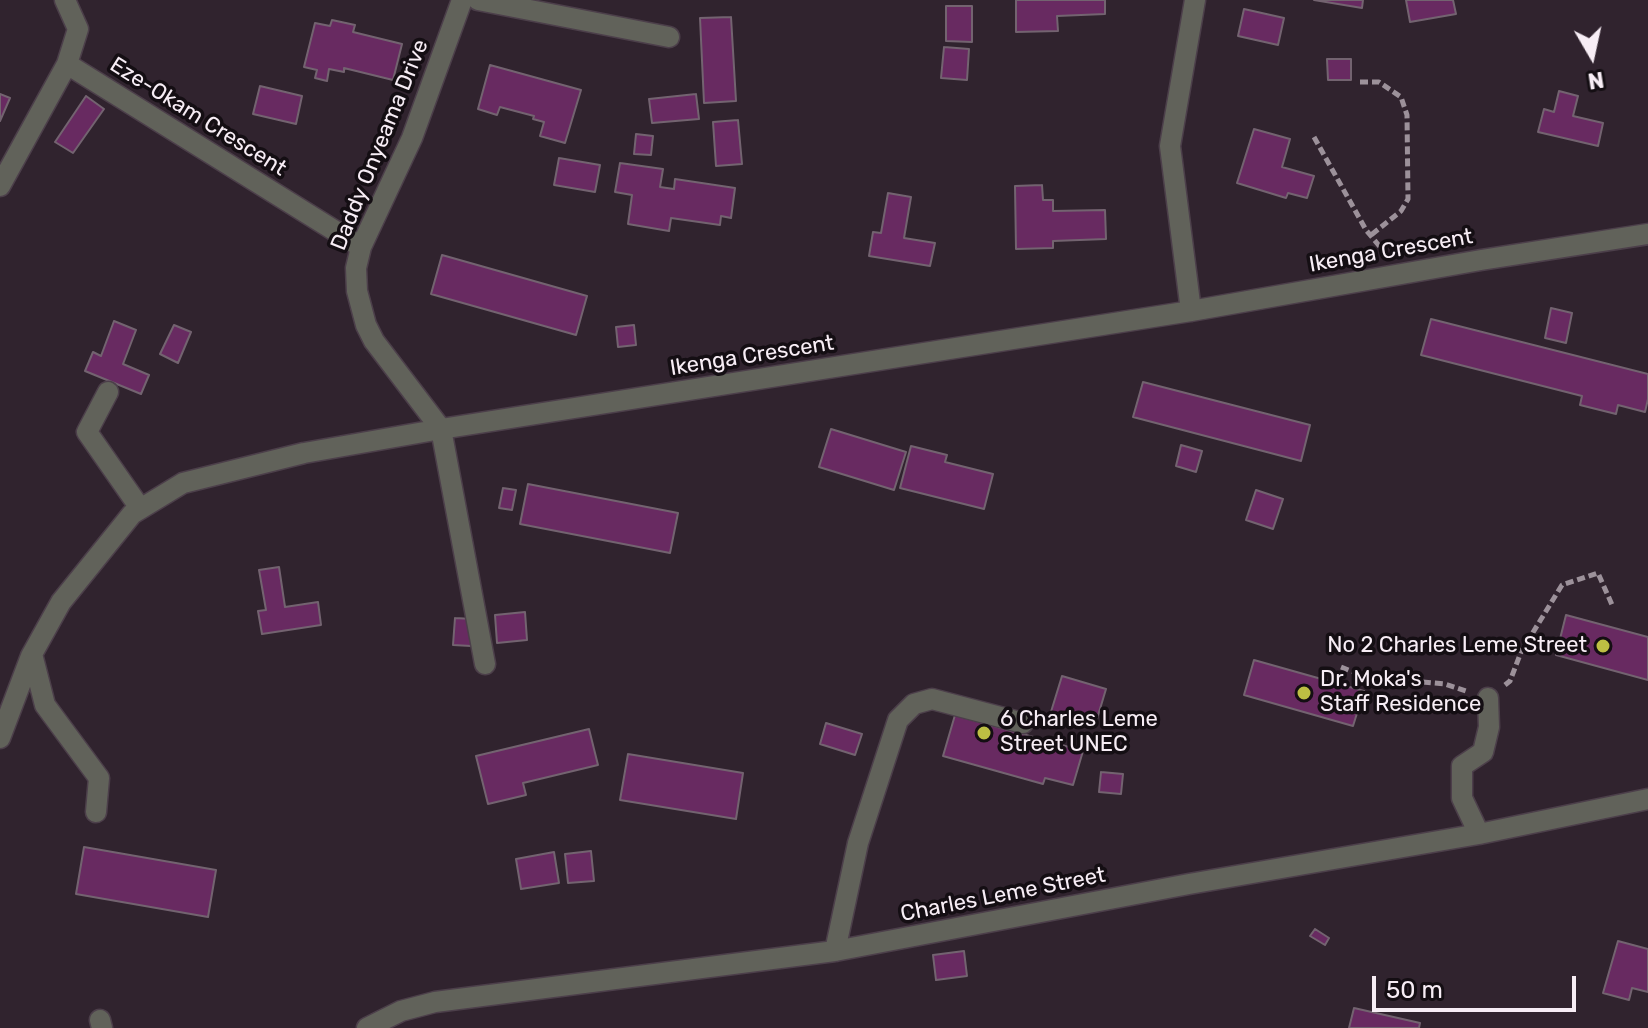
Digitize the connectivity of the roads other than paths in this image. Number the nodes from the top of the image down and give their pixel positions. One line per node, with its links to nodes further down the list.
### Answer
1 (65, 0): 6 (street)
2 (462, 0): 9 (street, Daddy Onyeama Drive)
3 (478, 0): 5 (street)
4 (1195, 0): 10 (street)
5 (669, 37)
6 (67, 64): 7 (street); 9 (street, Eze-Okam Crescent)
7 (0, 186)
8 (1648, 234): 10 (street, Ikenga Crescent)
9 (361, 247): 12 (street, Daddy Onyeama Drive)
10 (1191, 311): 12 (street, Ikenga Crescent)
11 (108, 392): 13 (street)
12 (441, 429): 13 (street, Ikenga Crescent); 15 (street)
13 (140, 508): 14 (street, Ikenga Crescent)
14 (32, 654): 18 (street, Ikenga Crescent); 20 (street)
15 (485, 664)
16 (1488, 698): 21 (street)
17 (1023, 723): 22 (street)
18 (0, 738)
19 (1648, 799): 21 (street, Charles Leme Street)
20 (96, 812)
21 (1479, 834): 22 (street, Charles Leme Street)
22 (835, 951): 23 (street, Charles Leme Street)
23 (367, 1028)

